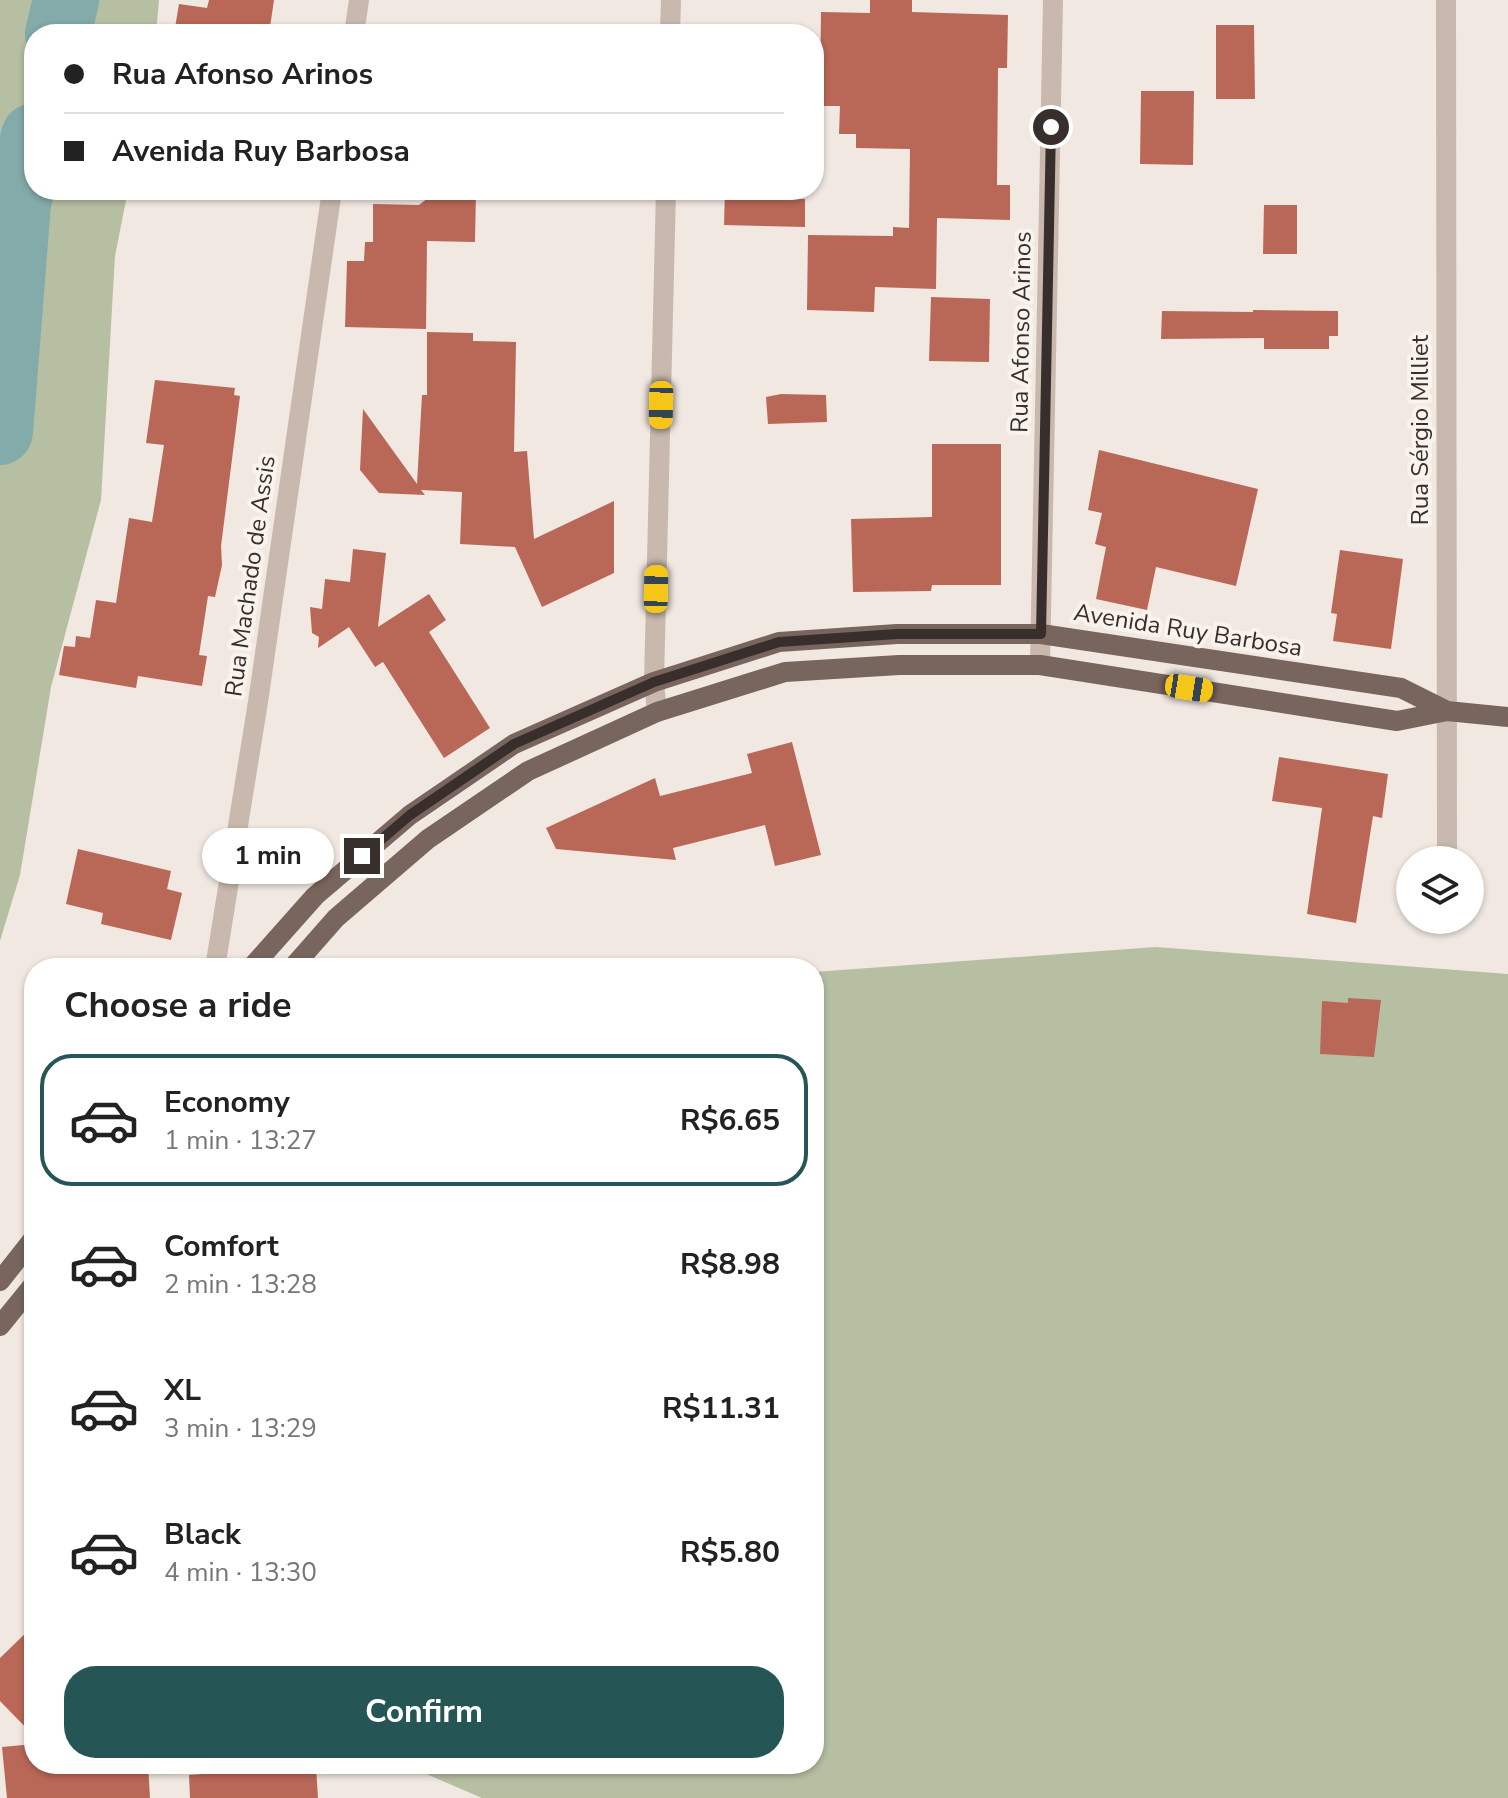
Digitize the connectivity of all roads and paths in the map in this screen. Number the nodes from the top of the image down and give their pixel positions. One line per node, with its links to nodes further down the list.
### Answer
1 (359, 0): 5 (street)
2 (671, 0): 6 (street)
3 (1053, 0): 9 (street, Rua Afonso Arinos)
4 (1446, 0): 12 (street, Rua Sérgio Milliet)
5 (355, 24)
6 (670, 24)
7 (331, 200): 16 (street, Rua Machado de Assis)
8 (666, 200): 11 (street)
9 (1041, 634): 10 (street, Rua Afonso Arinos); 11 (main road, Avenida Ruy Barbosa); 12 (main road, Avenida Ruy Barbosa)
10 (1040, 665): 12 (main road, Avenida Ruy Barbosa); 13 (main road, Avenida Ruy Barbosa)
11 (654, 682): 13 (street); 17 (main road, Avenida Ruy Barbosa)
12 (1447, 711): 14 (main road, Avenida Ruy Barbosa); 15 (street, Rua Sérgio Milliet)
13 (657, 712): 18 (main road, Avenida Ruy Barbosa)
14 (1508, 717)
15 (1447, 846)
16 (217, 958)
17 (260, 958)
18 (301, 958)
19 (24, 1251): 20 (main road)
20 (0, 1281)
21 (24, 1296): 22 (main road)
22 (0, 1326)

